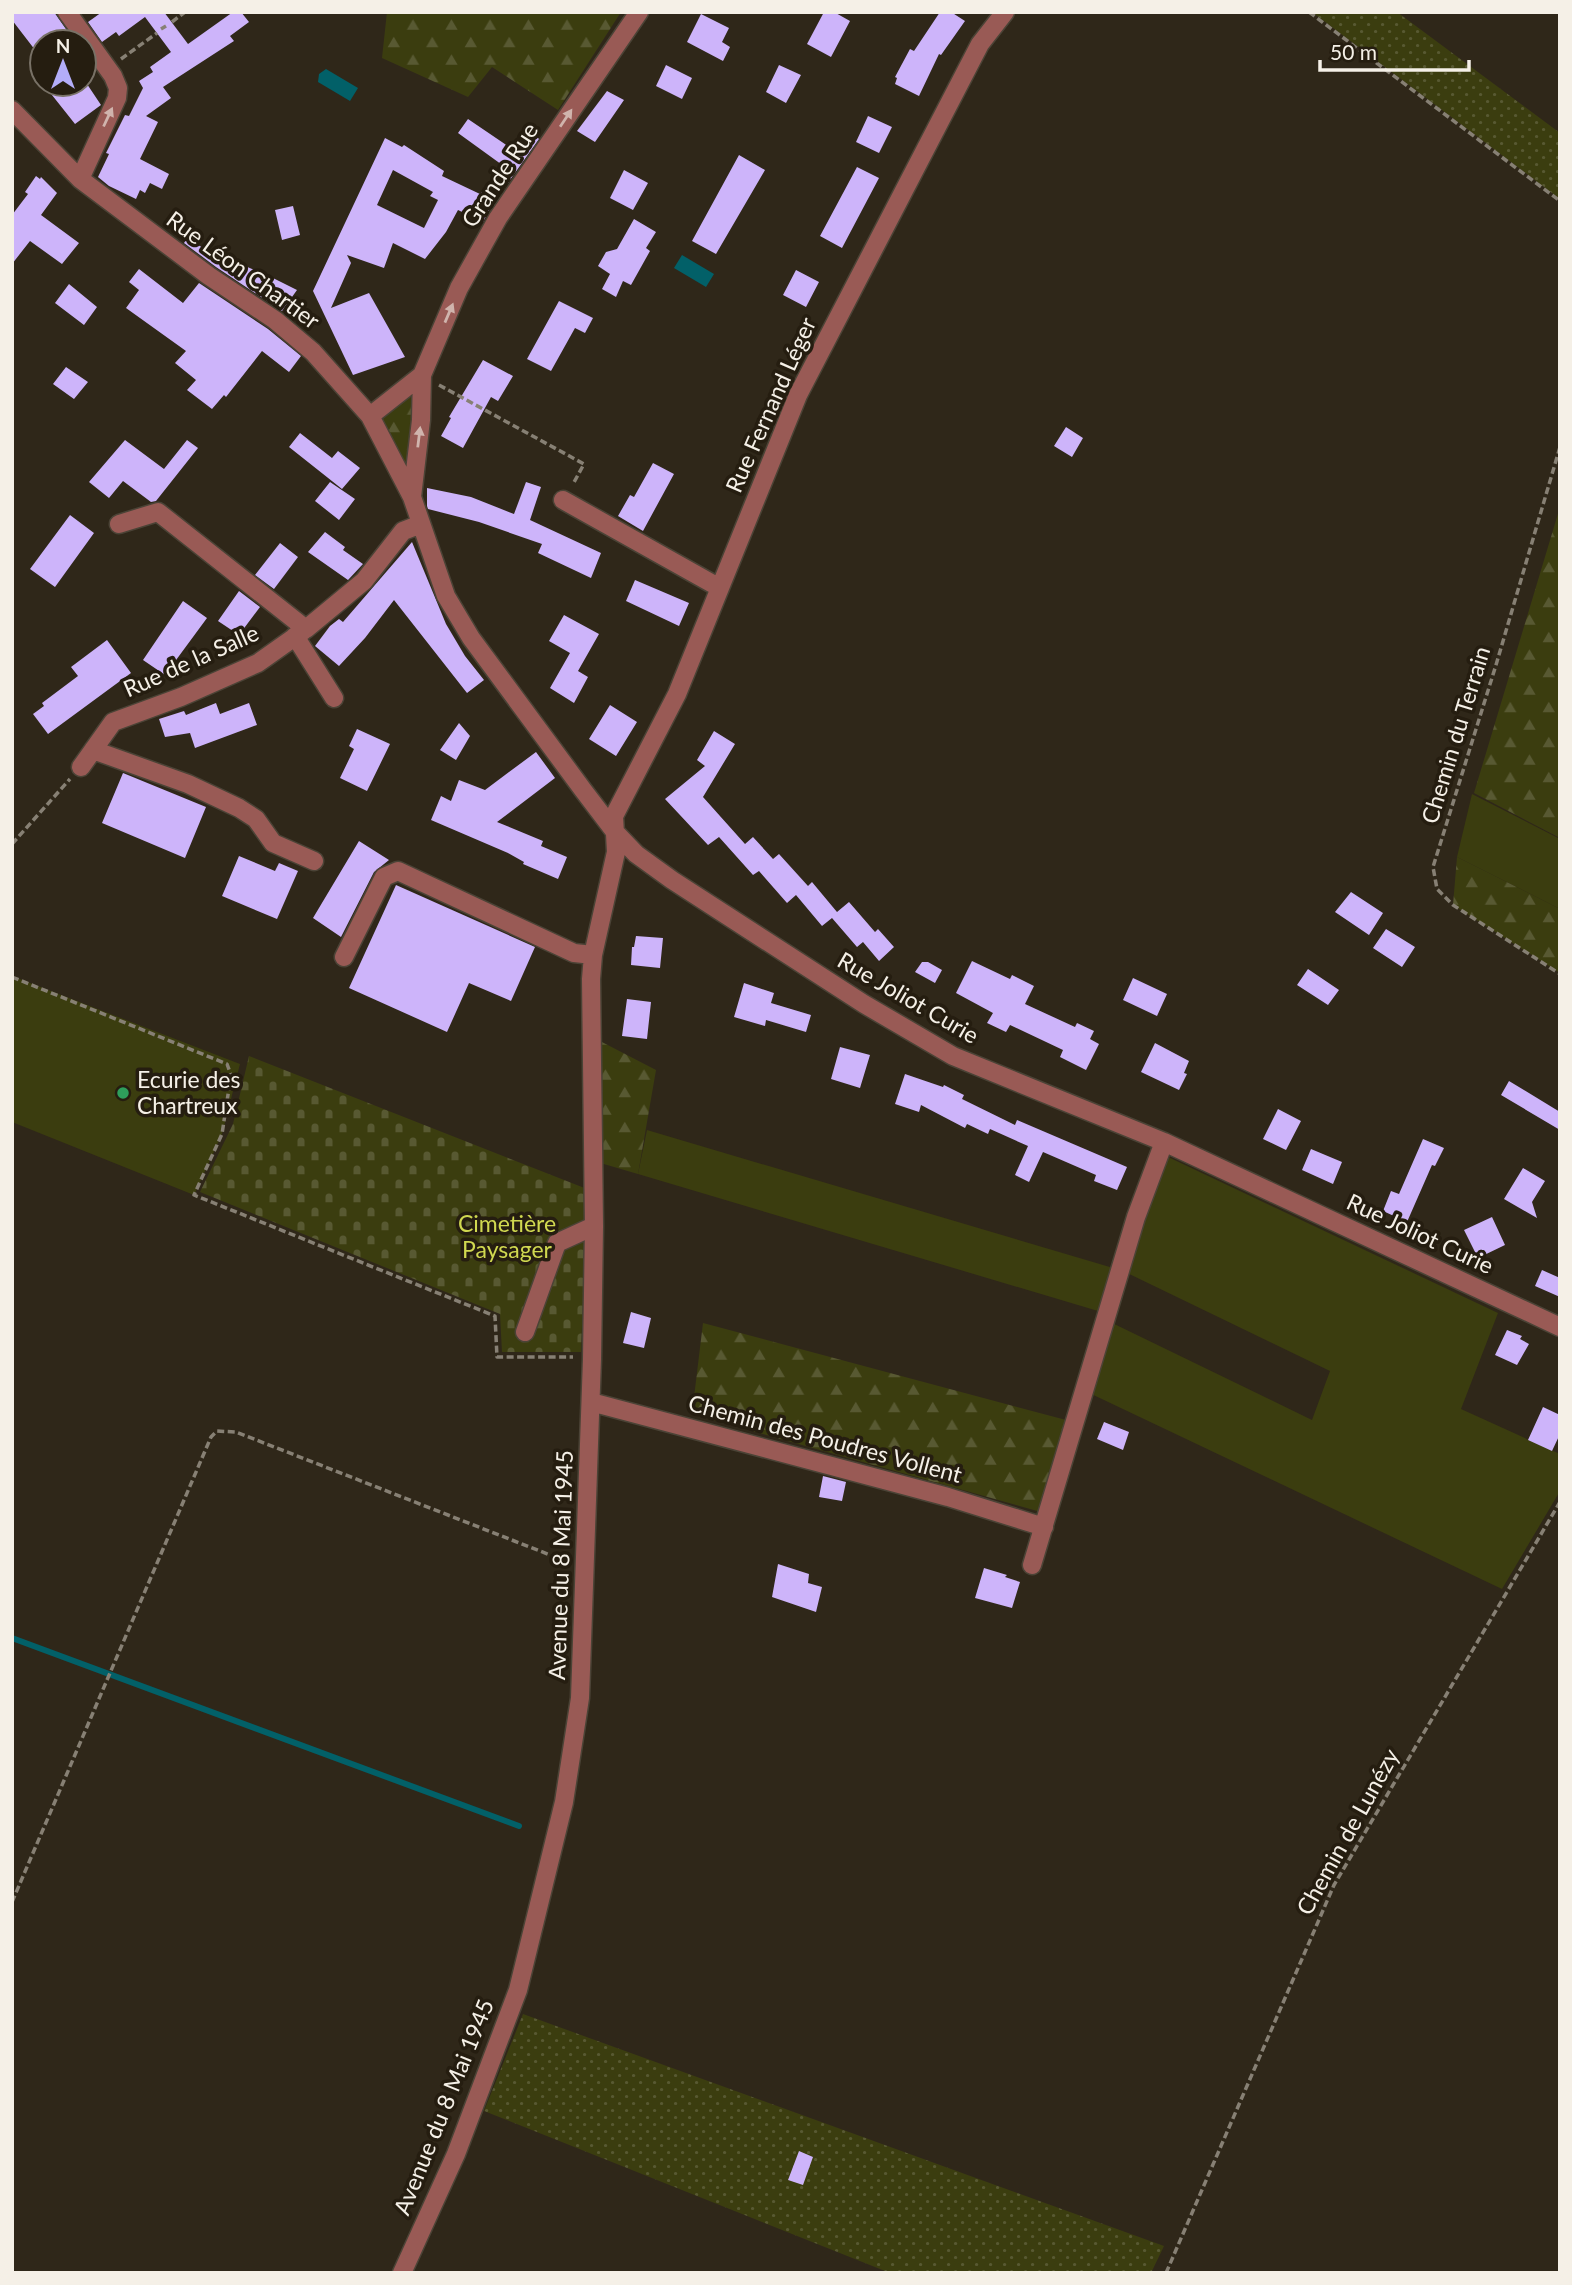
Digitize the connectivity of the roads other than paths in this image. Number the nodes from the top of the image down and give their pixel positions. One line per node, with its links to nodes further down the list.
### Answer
1 (67, 12): 5 (street, one-way to 1)
2 (639, 12): 6 (street, Grande Rue, one-way to 2)
3 (1005, 12): 12 (street, Rue Fernand Léger)
4 (12, 110): 5 (street, Rue Léon Chartier)
5 (80, 179): 7 (street, Rue Léon Chartier)
6 (422, 375): 7 (street, Grande Rue); 8 (street, Grande Rue, one-way to 6)
7 (370, 416): 8 (street, Rue Léon Chartier)
8 (412, 498): 11 (street, Rue Joliot Curie)
9 (563, 500): 12 (street)
10 (119, 524): 13 (street)
11 (421, 524): 13 (street, Rue de la Salle); 17 (street, Rue Joliot Curie)
12 (720, 588): 17 (street, Rue Fernand Léger)
13 (300, 633): 14 (street); 15 (street, Rue de la Salle)
14 (334, 698)
15 (93, 750): 16 (street, Rue de la Salle); 18 (street)
16 (81, 767)
17 (615, 832): 19 (street, Avenue du 8 Mai 1945); 21 (street, Rue Joliot Curie)
18 (314, 860)
19 (593, 955): 20 (street); 22 (street, Avenue du 8 Mai 1945)
20 (344, 957)
21 (1164, 1142): 23 (street, Rue Joliot Curie); 26 (street)
22 (594, 1226): 24 (street); 25 (street, Avenue du 8 Mai 1945)
23 (1560, 1327)
24 (525, 1332)
25 (591, 1402): 26 (street, Chemin des Poudres Vollent); 28 (street, Avenue du 8 Mai 1945)
26 (1044, 1527): 27 (street)
27 (1032, 1565)
28 (402, 2273)

